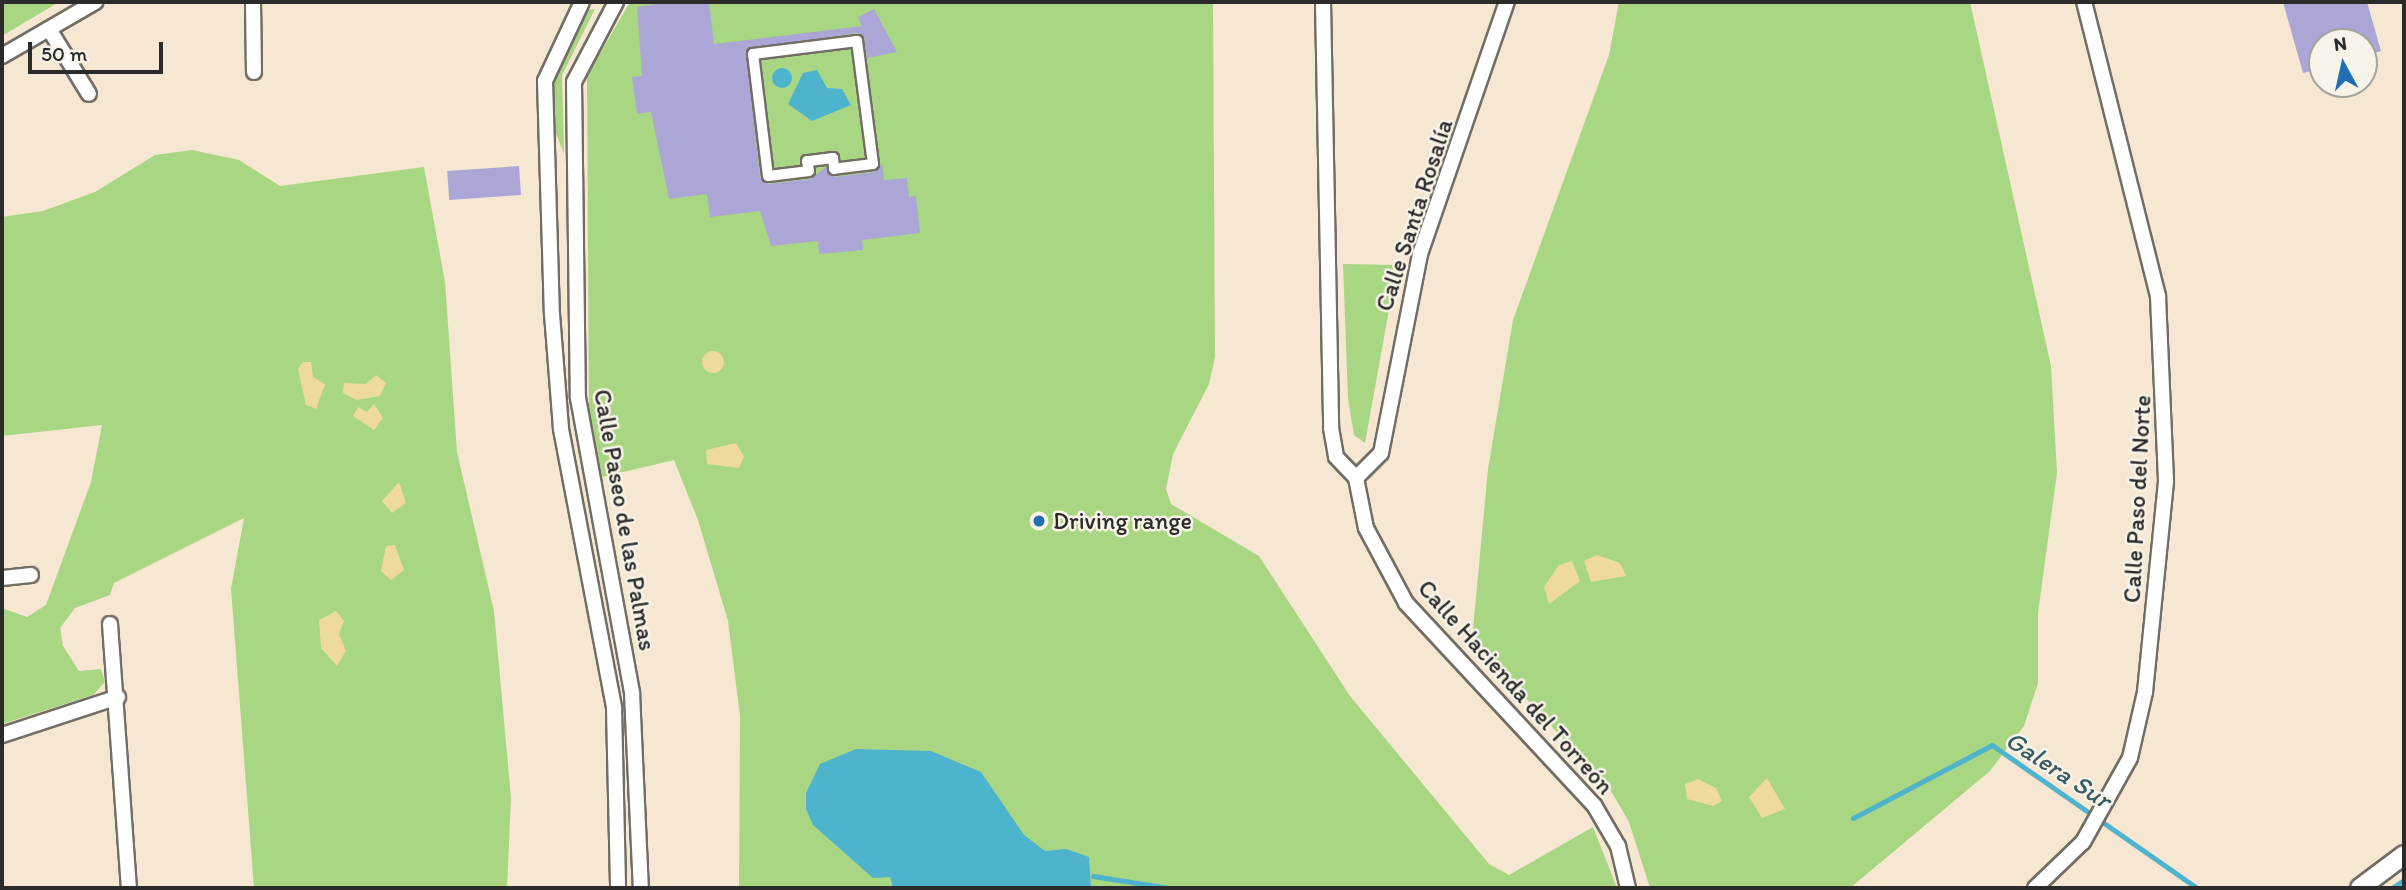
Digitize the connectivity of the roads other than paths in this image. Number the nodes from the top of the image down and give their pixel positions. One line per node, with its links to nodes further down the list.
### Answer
1 (95, 2): 8 (street)
2 (253, 2): 11 (street)
3 (582, 2): 21 (street, Calle Paseo de las Palmas)
4 (616, 2): 22 (street, Calle Paseo de las Palmas)
5 (1323, 2): 13 (street)
6 (1507, 2): 13 (street, Calle Santa Rosalía)
7 (2084, 2): 24 (street, Calle Paso del Norte)
8 (49, 29): 10 (street); 12 (street)
9 (857, 41): 9 (street)
10 (2, 57)
11 (254, 72)
12 (89, 94)
13 (1356, 478): 23 (street, Calle Hacienda del Torreón)
14 (31, 575): 15 (street)
15 (2, 578)
16 (110, 624): 17 (street)
17 (118, 697): 18 (street); 20 (street)
18 (2, 735)
19 (2404, 855): 25 (street)
20 (130, 888)
21 (618, 888)
22 (641, 888)
23 (1629, 888)
24 (2035, 888)
25 (2360, 888)

